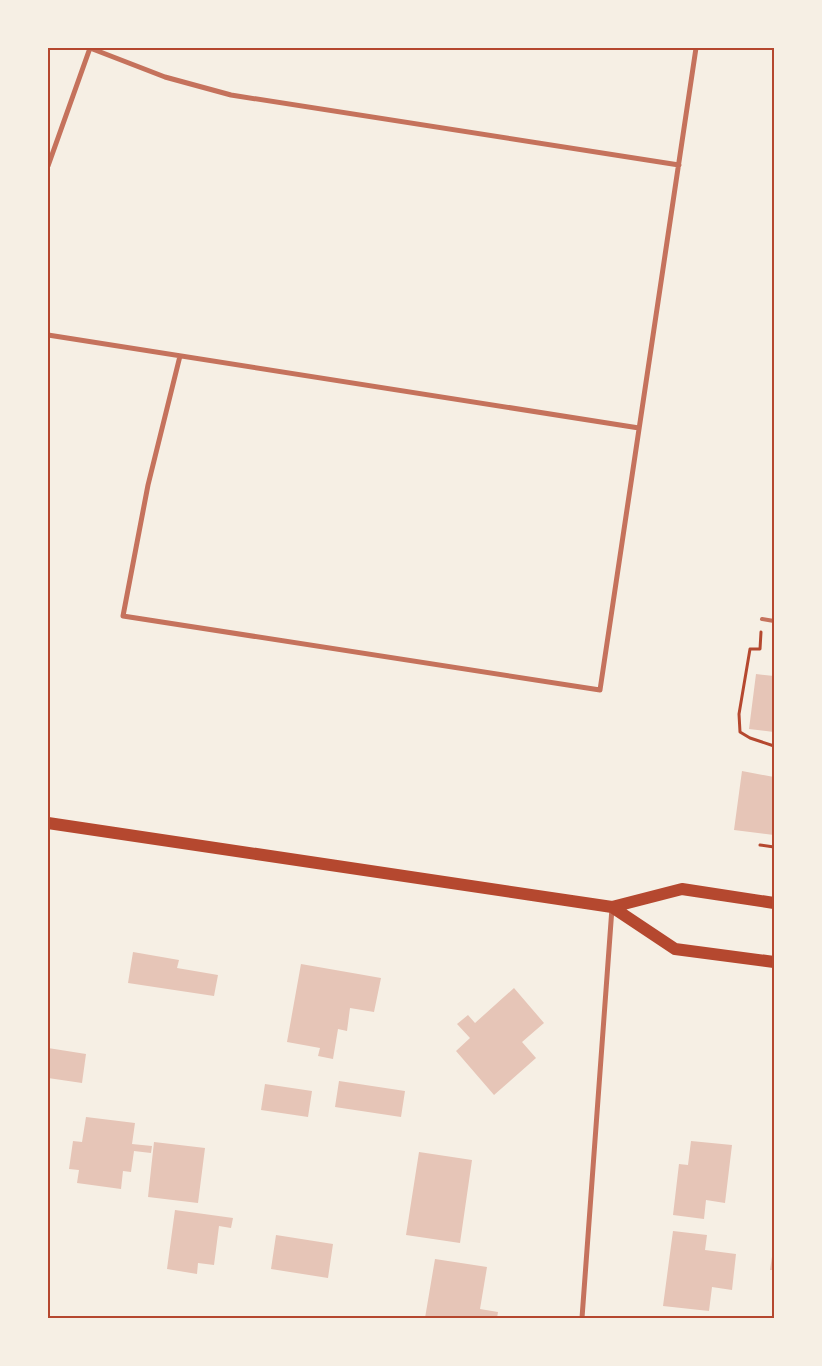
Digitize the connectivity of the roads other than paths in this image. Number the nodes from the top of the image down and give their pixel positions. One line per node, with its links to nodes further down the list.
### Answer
1 (90, 48): 3 (street); 4 (street)
2 (696, 48): 3 (street)
3 (679, 165): 7 (street)
4 (48, 166)
5 (48, 335): 6 (street)
6 (180, 356): 7 (street); 7 (street)
7 (640, 428)
8 (762, 619): 9 (lane)
9 (774, 621)
10 (48, 823): 12 (main road)
11 (774, 903): 12 (main road)
12 (612, 907): 13 (main road); 14 (street)
13 (774, 962)
14 (582, 1318)

